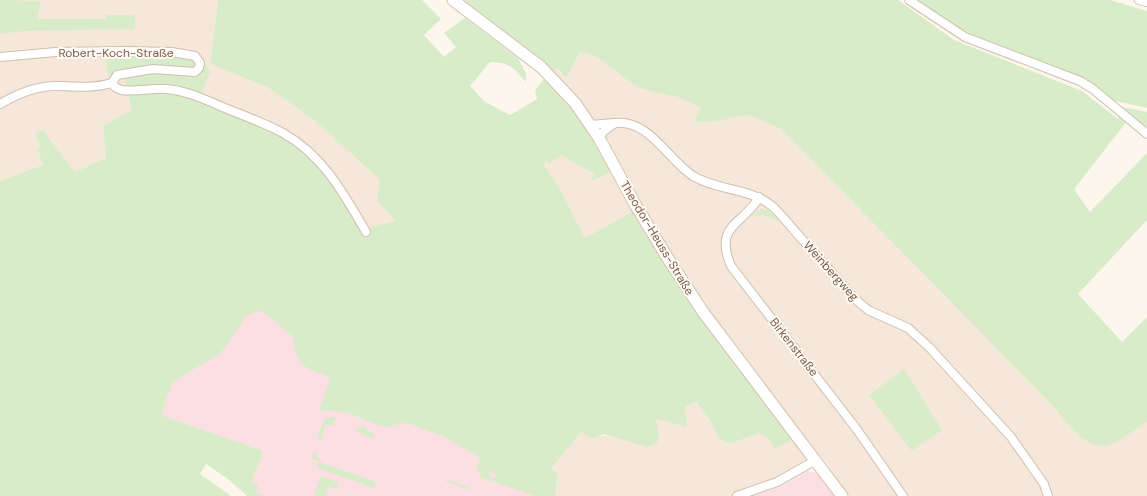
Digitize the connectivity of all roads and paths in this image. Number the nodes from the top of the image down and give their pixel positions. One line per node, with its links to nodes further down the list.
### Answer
1 (453, 0): 9 (street, Theodor-Heuss-Straße)
2 (909, 0): 10 (street)
3 (1139, 0): 4 (street)
4 (1147, 2)
5 (0, 57): 6 (street, Robert-Koch-Straße)
6 (112, 83): 7 (street); 13 (street)
7 (0, 104)
8 (615, 123): 9 (street, Weinbergweg); 11 (street); 12 (street, Weinbergweg)
9 (591, 125): 11 (street, Theodor-Heuss-Straße)
10 (1147, 134)
11 (599, 138): 14 (street, Theodor-Heuss-Straße)
12 (760, 197): 17 (street, Birkenstraße); 18 (street, Weinbergweg)
13 (366, 232)
14 (816, 460): 15 (street); 16 (street, Theodor-Heuss-Straße)
15 (737, 496)
16 (842, 496)
17 (903, 496)
18 (1048, 496)

